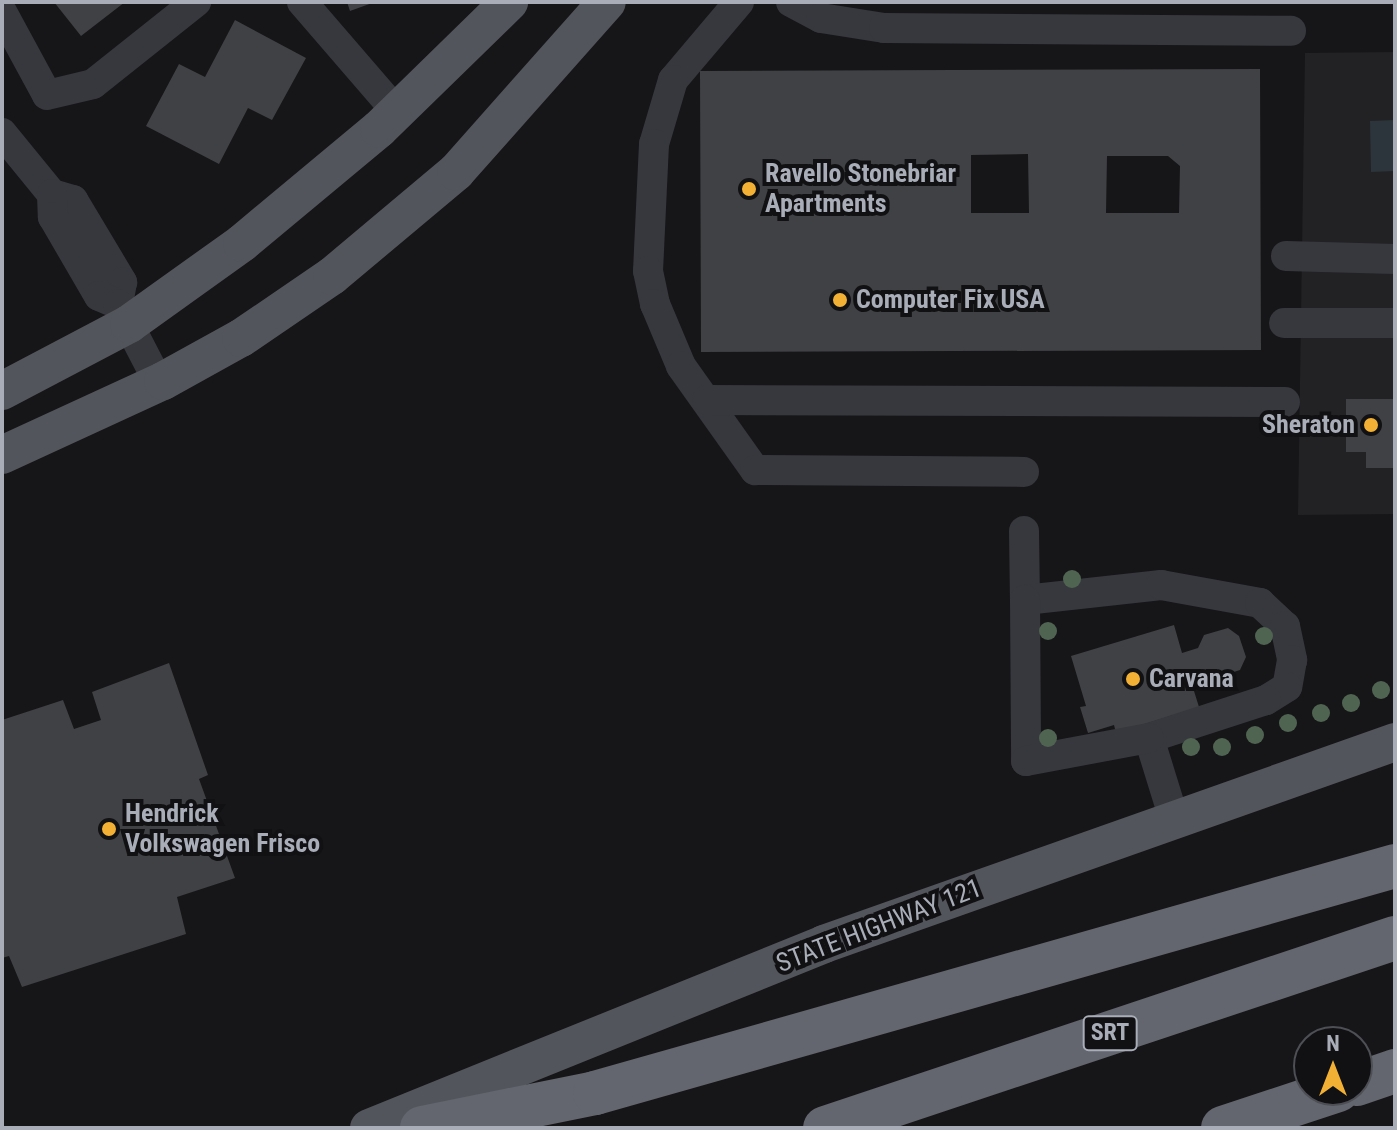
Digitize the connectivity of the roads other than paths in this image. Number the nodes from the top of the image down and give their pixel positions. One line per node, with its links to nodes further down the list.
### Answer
1 (196, 2): 7 (lane)
2 (302, 2): 9 (lane)
3 (509, 2): 9 (main road)
4 (607, 2): 16 (main road)
5 (739, 2): 18 (lane)
6 (791, 2): 8 (lane)
7 (2, 12)
8 (1291, 31)
9 (397, 112): 13 (main road)
10 (2, 133): 13 (lane)
11 (1286, 256): 12 (lane)
12 (1395, 259)
13 (123, 314): 16 (lane); 17 (main road)
14 (1284, 323): 15 (lane)
15 (1395, 323)
16 (159, 383): 20 (main road)
17 (2, 391)
18 (707, 400): 19 (lane); 21 (lane)
19 (1285, 402)
20 (2, 455)
21 (1024, 472)
22 (1024, 531): 23 (lane)
23 (1025, 600): 24 (lane); 24 (lane)
24 (1149, 738): 26 (lane)
25 (1395, 742): 26 (main road, STATE HIGHWAY 121)
26 (1174, 819): 32 (main road, STATE HIGHWAY 121)
27 (1395, 866): 33 (highway)
28 (1395, 938): 34 (highway, SRT)
29 (1395, 1071): 30 (highway)
30 (1373, 1079)
31 (1293, 1105): 35 (highway)
32 (369, 1128)
33 (422, 1128)
34 (825, 1128)
35 (1223, 1128)

